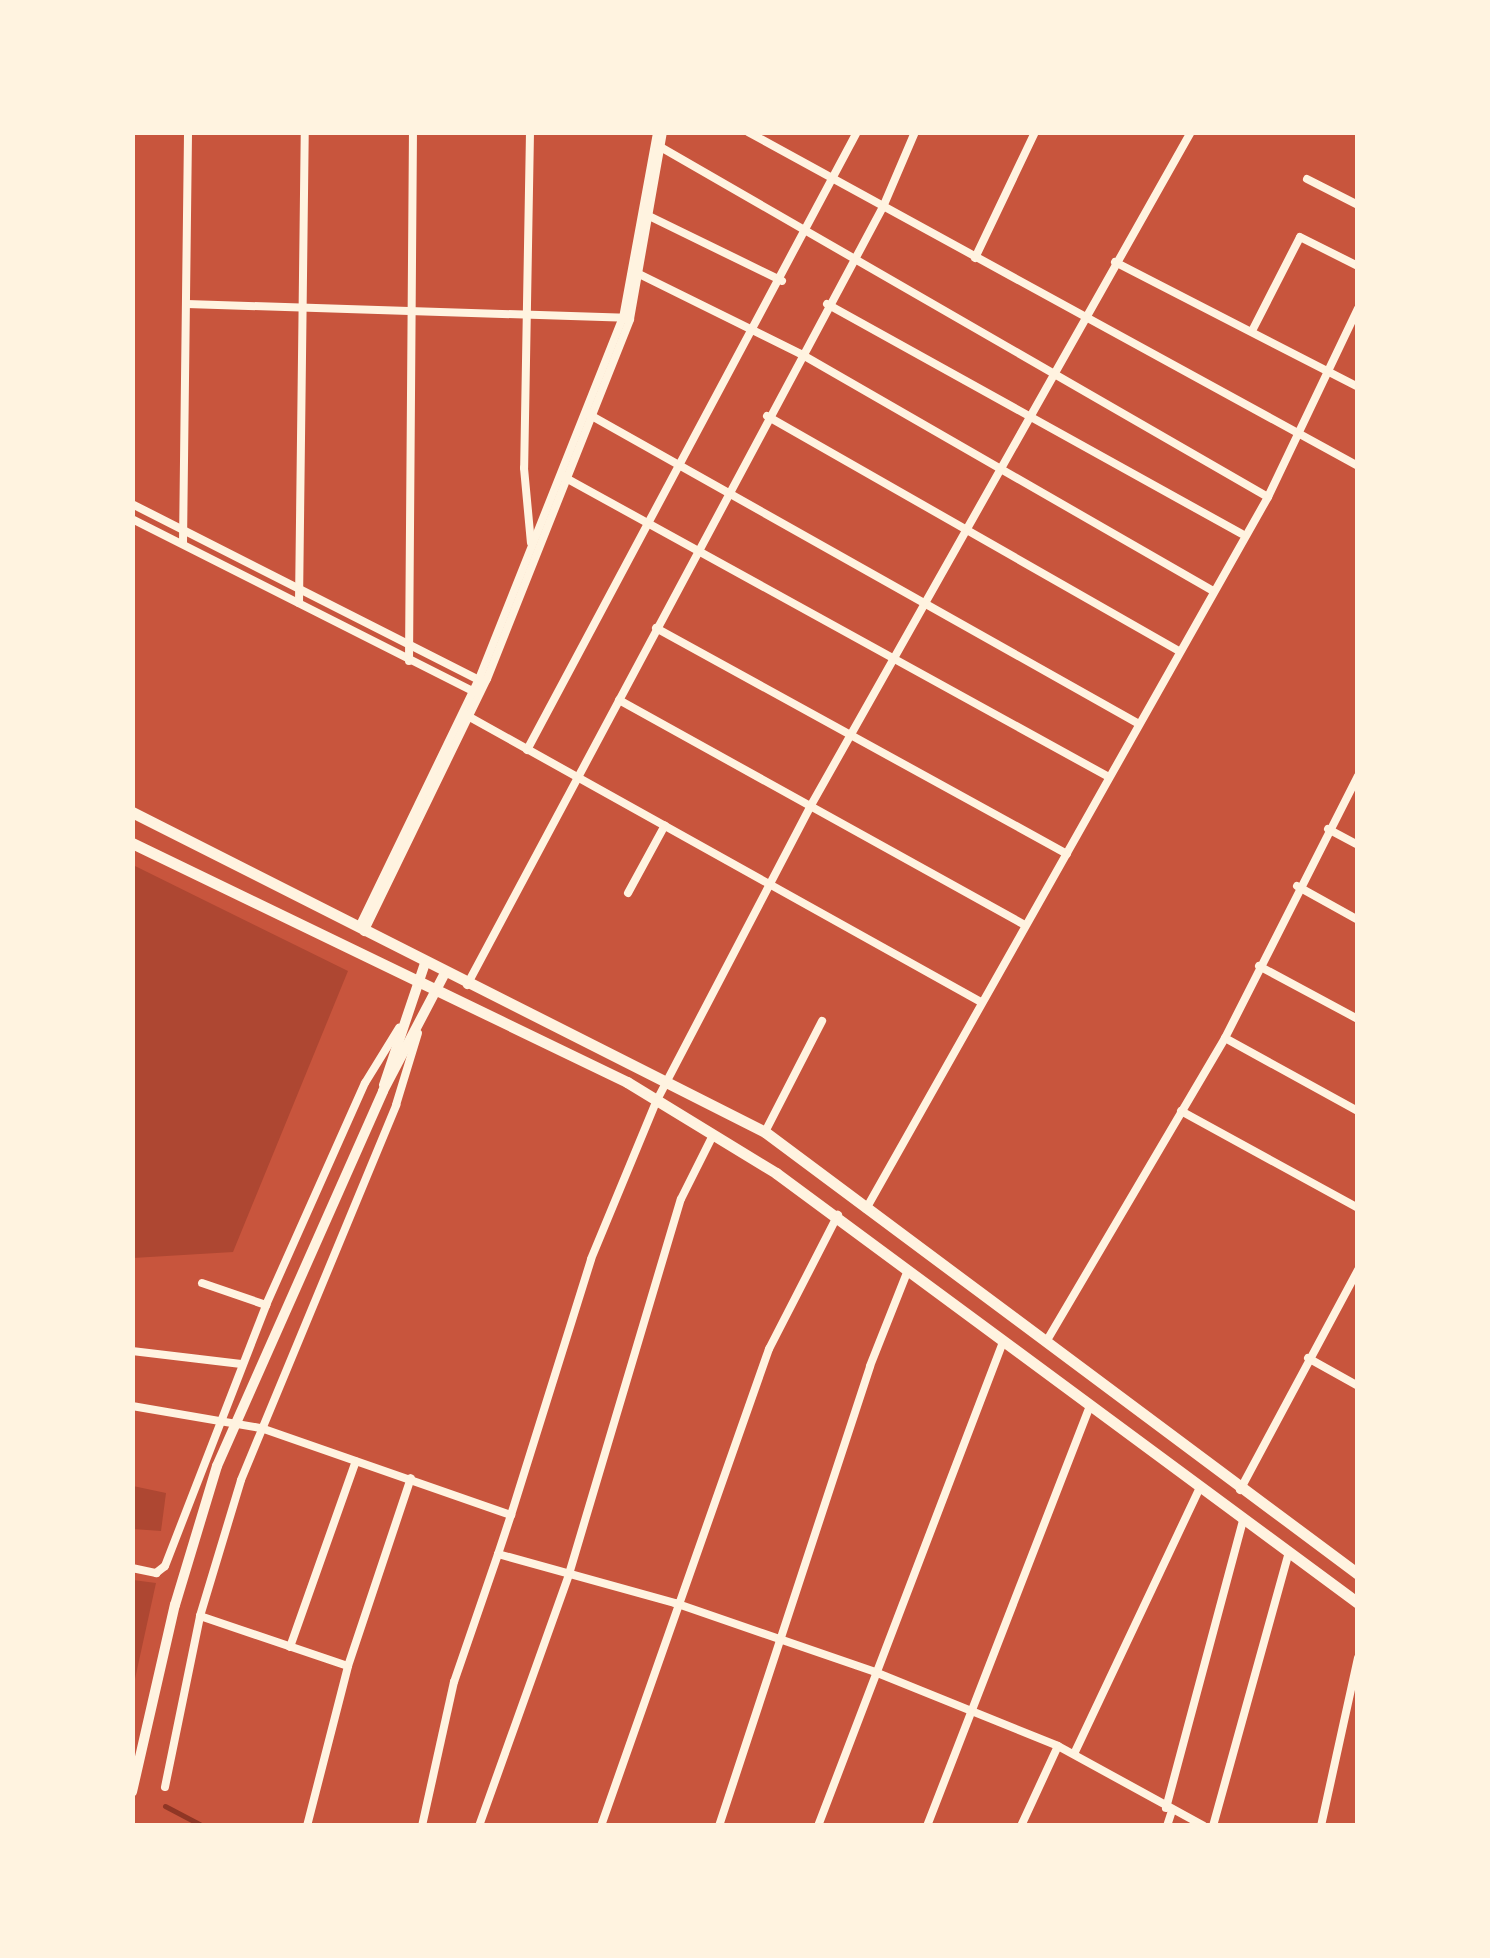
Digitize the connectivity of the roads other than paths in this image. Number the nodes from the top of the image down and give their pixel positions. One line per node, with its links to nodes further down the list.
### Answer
1 (188, 132): 24 (street)
2 (305, 132): 25 (street)
3 (413, 132): 28 (street)
4 (530, 132): 29 (street)
5 (660, 132): 11 (street)
6 (748, 132): 12 (street)
7 (857, 132): 12 (street)
8 (914, 132): 15 (street)
9 (1035, 132): 18 (street)
10 (1191, 132): 20 (street)
11 (658, 146): 16 (street); 17 (street)
12 (836, 178): 15 (street); 17 (street)
13 (1307, 179): 14 (street)
14 (1358, 205)
15 (883, 207): 18 (street); 19 (street)
16 (648, 216): 22 (street); 23 (street)
17 (808, 233): 19 (street); 23 (street)
18 (974, 258): 31 (street)
19 (852, 262): 26 (street); 36 (street)
20 (1114, 262): 31 (street); 32 (street)
21 (1358, 266): 32 (street)
22 (637, 273): 30 (street); 33 (street)
23 (782, 281): 33 (street)
24 (187, 304): 25 (street); 51 (street)
25 (301, 304): 28 (street); 57 (street)
26 (828, 304): 34 (street); 40 (street)
27 (1358, 308): 35 (street)
28 (414, 309): 29 (street); 62 (street)
29 (528, 311): 30 (street); 55 (street)
30 (627, 318): 38 (street)
31 (1082, 319): 36 (street); 41 (street)
32 (1252, 329): 35 (street)
33 (753, 330): 34 (street); 42 (street)
34 (801, 354): 39 (street); 44 (street)
35 (1325, 370): 37 (street); 41 (street)
36 (1055, 372): 40 (street); 47 (street)
37 (1358, 387)
38 (589, 414): 42 (street); 45 (street)
39 (767, 416): 46 (street); 52 (street)
40 (1031, 418): 44 (street); 53 (street)
41 (1300, 434): 43 (street); 47 (street)
42 (680, 460): 46 (street); 50 (street)
43 (1358, 466)
44 (1002, 470): 52 (street); 58 (street)
45 (564, 477): 50 (street); 55 (street); 66 (street)
46 (728, 491): 56 (street); 60 (street)
47 (1268, 497): 53 (street)
48 (132, 504): 51 (street)
49 (132, 518): 54 (street)
50 (646, 522): 56 (street); 72 (street)
51 (182, 529): 54 (street); 57 (street)
52 (969, 530): 60 (street); 63 (street)
53 (1242, 534): 58 (street)
54 (182, 543): 59 (street)
55 (531, 546): 66 (street)
56 (697, 550): 61 (street); 65 (street)
57 (298, 587): 59 (street); 62 (street)
58 (1211, 590): 63 (street)
59 (299, 603): 64 (street)
60 (928, 604): 65 (street); 70 (street)
61 (656, 628): 68 (street); 71 (street)
62 (409, 644): 64 (street); 66 (street)
63 (1178, 650): 70 (street)
64 (410, 660): 67 (street)
65 (895, 661): 71 (street); 74 (street)
66 (482, 681): 67 (street)
67 (476, 694): 69 (street)
68 (619, 700): 73 (street); 76 (street)
69 (466, 715): 72 (street); 88 (street)
70 (1139, 724): 74 (street)
71 (854, 735): 76 (street); 82 (street)
72 (528, 750): 73 (street)
73 (576, 774): 78 (street); 93 (street)
74 (1106, 776): 82 (street)
75 (1358, 776): 79 (street)
76 (810, 807): 83 (street); 87 (street)
77 (132, 812): 88 (main road)
78 (666, 825): 83 (street); 85 (street)
79 (1328, 829): 81 (street); 84 (street)
80 (132, 843): 92 (main road)
81 (1358, 846)
82 (1067, 854): 87 (street)
83 (771, 885): 95 (street); 101 (street)
84 (1297, 886): 86 (street); 90 (street)
85 (628, 893)
86 (1358, 920)
87 (1025, 925): 95 (street)
88 (362, 929): 89 (main road)
89 (424, 962): 91 (main road); 92 (street)
90 (1259, 966): 96 (street); 100 (street)
91 (445, 973): 93 (main road); 94 (street)
92 (415, 984): 94 (main road); 98 (street)
93 (468, 985): 101 (main road)
94 (436, 994): 99 (street); 103 (main road)
95 (981, 1002): 108 (street)
96 (1358, 1019)
97 (822, 1021): 106 (street)
98 (398, 1028): 102 (street); 114 (street)
99 (418, 1033): 102 (street); 124 (street)
100 (1225, 1038): 104 (street); 105 (street)
101 (669, 1079): 103 (street); 106 (main road)
102 (383, 1091): 148 (street)
103 (658, 1100): 107 (main road); 129 (street)
104 (1180, 1110): 109 (street); 116 (street)
105 (1358, 1112)
106 (765, 1132): 108 (main road)
107 (713, 1135): 110 (main road); 134 (street)
108 (866, 1208): 116 (main road)
109 (1358, 1208)
110 (838, 1215): 111 (main road); 136 (street)
111 (908, 1270): 115 (main road); 139 (street)
112 (1358, 1270): 118 (street)
113 (202, 1283): 114 (street)
114 (266, 1305): 119 (street)
115 (1002, 1342): 122 (main road); 143 (street)
116 (1046, 1342): 128 (main road)
117 (132, 1351): 119 (street)
118 (1308, 1358): 120 (street); 128 (street)
119 (241, 1364): 123 (street)
120 (1358, 1386)
121 (132, 1406): 123 (street)
122 (1088, 1410): 127 (main road); 144 (street)
123 (218, 1418): 124 (street); 133 (street)
124 (261, 1428): 125 (street); 138 (street)
125 (356, 1460): 126 (street); 140 (street)
126 (411, 1478): 129 (street); 142 (street)
127 (1200, 1487): 130 (main road); 146 (street)
128 (1240, 1490): 135 (main road)
129 (511, 1516): 131 (street)
130 (1243, 1522): 132 (main road); 149 (street)
131 (498, 1554): 134 (street); 151 (street)
132 (1288, 1555): 137 (main road); 160 (street)
133 (132, 1568)
134 (569, 1574): 136 (street); 152 (street)
135 (1358, 1574)
136 (674, 1603): 139 (street); 153 (street)
137 (1358, 1603)
138 (200, 1616): 140 (street); 147 (street)
139 (782, 1638): 143 (street); 154 (street)
140 (290, 1647): 142 (street)
141 (1358, 1658): 161 (street)
142 (348, 1666): 150 (street)
143 (876, 1672): 144 (street); 155 (street)
144 (968, 1708): 145 (street); 156 (street)
145 (1058, 1746): 146 (street); 157 (street)
146 (1074, 1754): 149 (street)
147 (166, 1787)
148 (132, 1792)
149 (1169, 1810): 158 (street); 159 (street)
150 (307, 1826)
151 (422, 1826)
152 (479, 1826)
153 (601, 1826)
154 (719, 1826)
155 (818, 1826)
156 (927, 1826)
157 (1021, 1826)
158 (1167, 1826)
159 (1204, 1826)
160 (1213, 1826)
161 (1321, 1826)

